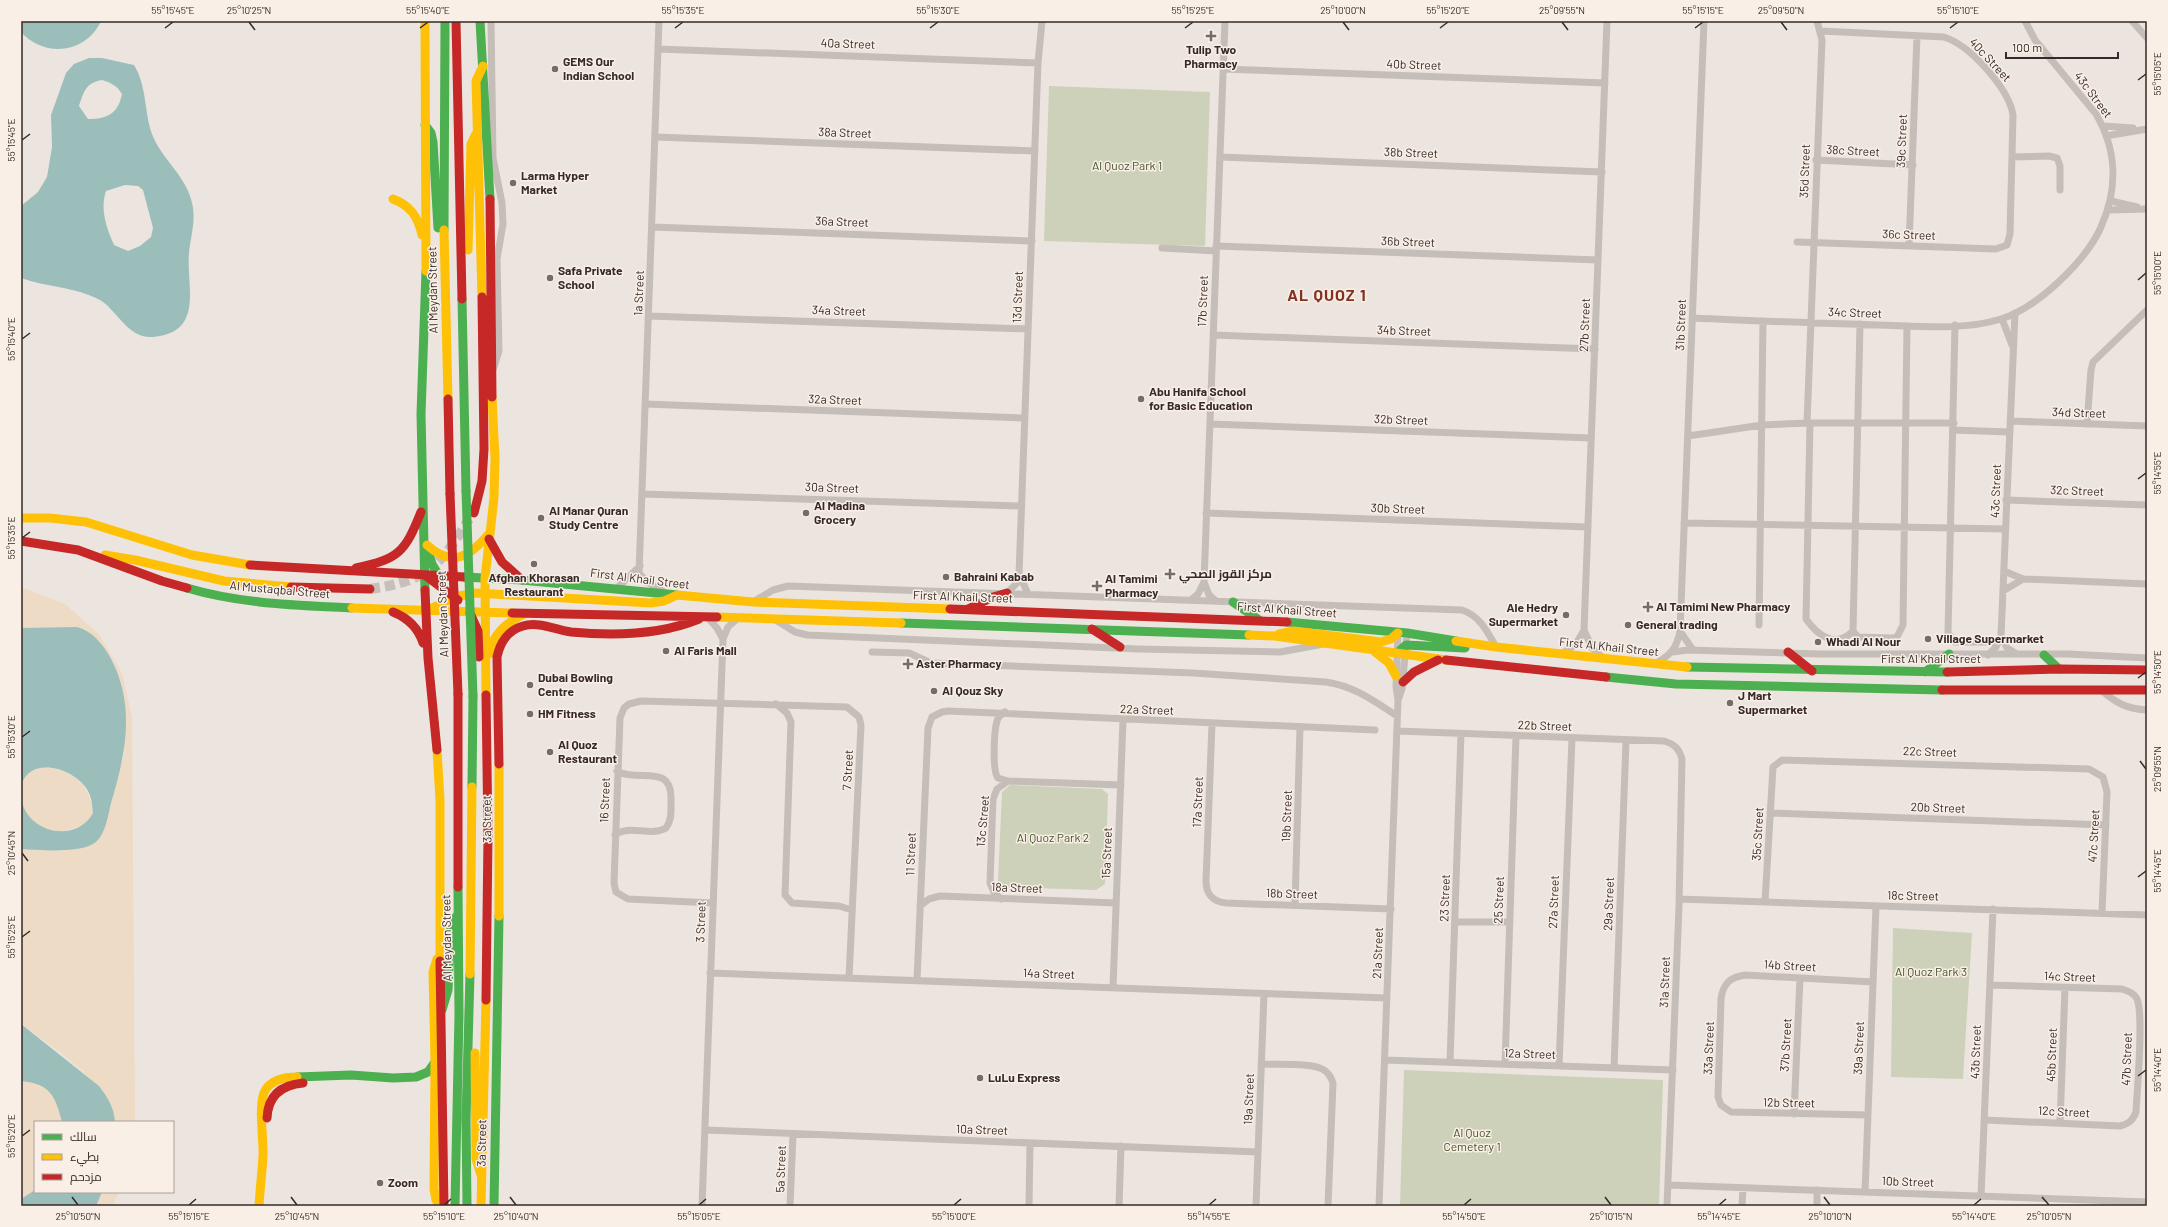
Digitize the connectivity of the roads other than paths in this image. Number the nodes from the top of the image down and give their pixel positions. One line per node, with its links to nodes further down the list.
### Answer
1 (425, 21): 22 (main road)
2 (445, 21): 50 (main road, Al Meydan Street)
3 (456, 21): 51 (main road, Al Meydan Street)
4 (480, 21): 19 (main road)
5 (491, 21): 66 (street)
6 (659, 21): 17 (street, 1a Street)
7 (1042, 21): 18 (street, 13d Street)
8 (1225, 21): 20 (street, 17b Street)
9 (1607, 21): 21 (street, 27b Street)
10 (1704, 21): 55 (street, 31b Street)
11 (1817, 21): 14 (street, 35d Street)
12 (2025, 21): 23 (street, 43c Street)
13 (2132, 21): 16 (street)
14 (1821, 31): 15 (street, 40c Street); 32 (street, 35d Street)
15 (1917, 36): 30 (street, 40c Street); 33 (street, 39c Street)
16 (2147, 38)
17 (658, 49): 18 (street, 40a Street); 28 (street, 1a Street)
18 (1038, 63): 29 (street, 13d Street)
19 (483, 66): 26 (main road); 66 (main road)
20 (1223, 69): 21 (street, 40b Street); 31 (street, 17b Street)
21 (1605, 83): 34 (street, 27b Street)
22 (425, 125): 45 (main road); 50 (main road)
23 (2103, 126): 24 (street); 27 (street, 43c Street)
24 (2139, 129): 25 (street); 27 (street)
25 (2147, 129)
26 (476, 134): 51 (main road); 86 (main road)
27 (2106, 136): 37 (street, 43c Street)
28 (655, 137): 29 (street, 38a Street); 40 (street, 1a Street)
29 (1035, 151): 42 (street, 13d Street)
30 (2012, 157): 35 (street); 41 (street, 40c Street)
31 (1220, 158): 34 (street, 38b Street); 48 (street, 17b Street)
32 (1816, 160): 33 (street, 38c Street); 44 (street, 35d Street)
33 (1913, 165): 46 (street, 39c Street)
34 (1602, 172): 49 (street, 27b Street)
35 (2060, 190)
36 (393, 199): 45 (main road)
37 (2111, 201): 38 (street); 39 (street, 43c Street)
38 (2145, 209): 39 (street)
39 (2108, 210): 53 (street, 43c Street)
40 (652, 227): 42 (street, 36a Street); 54 (street, 1a Street)
41 (2010, 234): 46 (street, 36c Street)
42 (1032, 241): 62 (street, 13d Street)
43 (1797, 242): 44 (street, 36c Street)
44 (1813, 243): 46 (street, 36c Street); 58 (street, 35d Street)
45 (427, 244): 84 (main road)
46 (1910, 246)
47 (1162, 248): 48 (street, 36b Street)
48 (1216, 248): 49 (street, 36b Street); 63 (street, 17b Street)
49 (1598, 260): 65 (street, 27b Street)
50 (444, 262): 214 (main road, Al Meydan Street, bridge)
51 (462, 298): 228 (main road, Al Meydan Street, bridge)
52 (2147, 310): 74 (street)
53 (2015, 313): 56 (street, 34c Street); 64 (street, 43c Street)
54 (649, 316): 62 (street, 34a Street); 67 (street, 1a Street)
55 (1692, 318): 57 (street, 34c Street); 79 (street, 31b Street)
56 (2002, 319): 60 (street, 34c Street); 64 (street, 43c Street)
57 (1763, 321): 58 (street, 34c Street); 75 (street)
58 (1810, 323): 59 (street, 34c Street); 70 (street, 35d Street)
59 (1860, 324): 61 (street, 34c Street); 71 (street)
60 (1955, 325): 61 (street, 34c Street); 76 (street)
61 (1907, 326): 72 (street)
62 (1028, 329): 68 (street, 13d Street)
63 (1213, 335): 65 (street, 34b Street); 73 (street, 17b Street)
64 (2012, 347): 69 (street, 43c Street)
65 (1595, 349): 80 (street, 27b Street)
66 (492, 372): 97 (main road)
67 (645, 404): 68 (street, 32a Street); 81 (street, 1a Street)
68 (1024, 418): 85 (street, 13d Street)
69 (2010, 421): 74 (street, 34d Street); 78 (street, 43c Street)
70 (1808, 423): 71 (street); 75 (street); 91 (street, 35d Street)
71 (1857, 423): 72 (street); 92 (street)
72 (1906, 423): 76 (street); 94 (street)
73 (1210, 424): 80 (street, 32b Street); 87 (street, 17b Street)
74 (2087, 424): 77 (street, 34d Street)
75 (1762, 425): 79 (street); 90 (street)
76 (1954, 426): 78 (street); 95 (street)
77 (2147, 426)
78 (2009, 432): 82 (street, 43c Street)
79 (1688, 436): 89 (street, 31b Street)
80 (1591, 438): 93 (street, 27b Street)
81 (642, 494): 85 (street, 30a Street); 101 (street, 1a Street)
82 (2006, 500): 83 (street, 32c Street); 96 (street, 43c Street)
83 (2147, 505)
84 (423, 506): 98 (main road); 102 (main road)
85 (1021, 506): 104 (street, 13d Street)
86 (474, 513)
87 (1206, 513): 93 (street, 30b Street); 110 (street, 17b Street)
88 (21, 518): 102 (main road, Al Mustaqbal Street)
89 (1684, 524): 90 (street); 138 (street, 31b Street)
90 (1760, 525): 91 (street); 134 (street)
91 (1808, 526): 92 (street); 139 (street, 35d Street)
92 (1855, 526): 94 (street); 139 (street)
93 (1588, 527): 137 (street, 27b Street)
94 (1904, 527): 95 (street); 139 (street)
95 (1952, 528): 96 (street); 143 (street)
96 (2005, 529): 103 (street, 43c Street)
97 (489, 537): 98 (main road); 107 (main road); 109 (main road)
98 (423, 540): 105 (main road); 106 (main road)
99 (21, 541): 100 (main road, Al Mustaqbal Street)
100 (93, 555): 113 (main road); 125 (main road, Al Mustaqbal Street)
101 (640, 566): 112 (street); 119 (street, 1a Street)
102 (340, 571): 105 (main road, Al Mustaqbal Street)
103 (2004, 571): 108 (street); 114 (street, 43c Street)
104 (1019, 574): 116 (street, 13d Street); 117 (street, 13d Street)
105 (424, 575): 106 (main road, First Al Khail Street); 118 (main road); 124 (main road)
106 (438, 576): 107 (main road, First Al Khail Street); 118 (main road)
107 (485, 578): 109 (main road, First Al Khail Street); 115 (main road); 118 (main road)
108 (2023, 579): 111 (street); 114 (street)
109 (522, 580): 112 (main road, First Al Khail Street)
110 (1204, 582): 120 (street); 121 (street)
111 (2147, 584)
112 (616, 588): 119 (main road, First Al Khail Street)
113 (370, 589)
114 (2003, 591): 143 (street, 43c Street)
115 (485, 593): 118 (main road); 119 (main road); 128 (main road)
116 (1007, 594): 117 (street); 122 (street); 126 (main road)
117 (1028, 594): 120 (street)
118 (455, 595): 124 (main road); 127 (main road); 128 (main road)
119 (672, 595): 122 (main road, First Al Khail Street)
120 (1191, 600): 121 (street)
121 (1216, 601): 123 (street)
122 (753, 602): 126 (main road, First Al Khail Street)
123 (1233, 602): 133 (main road); 148 (street)
124 (425, 607): 125 (main road, Al Mustaqbal Street); 127 (main road); 161 (main road)
125 (388, 610): 161 (main road)
126 (967, 610): 133 (main road, First Al Khail Street)
127 (469, 611): 128 (main road); 170 (main road)
128 (485, 612): 129 (main road); 170 (main road)
129 (531, 613): 130 (main road); 135 (main road); 170 (main road)
130 (705, 618): 131 (main road); 135 (main road, 3a Street); 142 (street)
131 (738, 618): 132 (main road); 142 (street, 3 Street)
132 (774, 618): 136 (main road); 147 (street)
133 (1260, 620): 140 (main road, First Al Khail Street)
134 (1759, 625)
135 (551, 627): 200 (main road, 3a Street)
136 (1090, 628): 141 (main road); 147 (main road)
137 (1584, 630): 154 (street); 160 (street, 27b Street)
138 (1680, 631): 150 (street); 152 (street, 31b Street)
139 (1853, 632)
140 (1403, 633): 141 (main road); 145 (main road, First Al Khail Street); 146 (street); 155 (street, 21a Street)
141 (1275, 636): 144 (main road)
142 (723, 639): 175 (street, 3 Street)
143 (2000, 639): 158 (street); 159 (street)
144 (1325, 644): 147 (street); 149 (main road)
145 (1475, 644): 146 (main road); 148 (main road, First Al Khail Street)
146 (1406, 645): 155 (main road)
147 (1120, 647)
148 (1496, 647): 154 (main road, First Al Khail Street)
149 (1371, 650): 155 (main road); 169 (main road)
150 (1693, 650): 152 (street); 153 (street)
151 (872, 652): 179 (street)
152 (1672, 652): 164 (street)
153 (1788, 652): 156 (street); 167 (main road)
154 (1563, 653): 160 (main road, First Al Khail Street)
155 (1401, 654): 163 (main road); 169 (street, 21a Street)
156 (1949, 654): 158 (street); 168 (main road)
157 (2044, 654): 159 (street); 162 (street); 165 (main road)
158 (1988, 655): 159 (street)
159 (2018, 655)
160 (1602, 657): 164 (main road, First Al Khail Street)
161 (428, 658): 218 (main road)
162 (2147, 658)
163 (1441, 659): 169 (main road); 172 (main road)
164 (1654, 664): 167 (main road, First Al Khail Street)
165 (2059, 669): 166 (main road, First Al Khail Street); 168 (main road, First Al Khail Street)
166 (2147, 670)
167 (1812, 671): 168 (main road, First Al Khail Street)
168 (1925, 672)
169 (1400, 679): 179 (street, 21a Street)
170 (486, 683): 199 (main road)
171 (2147, 684): 173 (main road)
172 (2101, 690): 173 (main road); 177 (street)
173 (2136, 690): 174 (main road)
174 (2147, 690)
175 (720, 704): 176 (street, 7 Street); 193 (street, 16 Street); 205 (street, 3 Street)
176 (776, 704): 212 (street); 212 (street, 7 Street)
177 (2147, 710)
178 (1006, 712): 180 (street, 22a Street); 183 (street, 22a Street); 194 (street)
179 (1397, 716): 185 (street, 21a Street)
180 (1123, 720): 181 (street, 22a Street); 195 (street, 15a Street)
181 (1212, 723): 182 (street, 22a Street); 201 (street, 17a Street)
182 (1300, 727): 184 (street, 22a Street); 208 (street, 19b Street)
183 (928, 728): 207 (street, 11 Street)
184 (1375, 730)
185 (1397, 731): 186 (street, 22b Street); 210 (street, 21a Street)
186 (1462, 734): 187 (street, 22b Street); 216 (street, 23 Street)
187 (1516, 736): 188 (street, 22b Street); 217 (street, 25 Street)
188 (1572, 738): 189 (street, 22b Street); 239 (street, 27a Street)
189 (1626, 740): 190 (street, 22b Street); 240 (street, 29a Street)
190 (1682, 759): 203 (street, 31a Street)
191 (1773, 767): 192 (street, 22c Street); 196 (street, 35c Street)
192 (2089, 768): 197 (street, 47c Street)
193 (617, 771): 198 (street, 16 Street); 198 (street)
194 (1008, 781): 195 (street); 202 (street, 13c Street)
195 (1120, 785): 206 (street, 15a Street)
196 (1770, 813): 197 (street, 20b Street); 204 (street, 35c Street)
197 (2106, 825): 213 (street, 47c Street)
198 (615, 835): 205 (street, 16 Street)
199 (488, 836): 200 (main road); 224 (main road)
200 (500, 849): 245 (main road, 3a Street)
201 (1206, 881): 208 (street, 18b Street)
202 (1000, 898): 206 (street, 18a Street); 207 (street, 18a Street)
203 (1679, 899): 204 (street, 18c Street); 241 (street, 31a Street)
204 (1765, 902): 209 (street, 18c Street)
205 (713, 903): 219 (street, 3 Street)
206 (1116, 903): 226 (street, 15a Street)
207 (920, 906): 222 (street, 11 Street)
208 (1295, 906): 210 (street, 18b Street)
209 (1876, 906): 211 (street, 18c Street); 223 (street, 39a Street)
210 (1391, 908): 230 (street, 21a Street)
211 (1993, 909): 213 (street, 18c Street); 225 (street, 43b Street)
212 (852, 910): 220 (street, 7 Street)
213 (2102, 913): 215 (street, 18c Street)
214 (459, 914): 233 (main road); 270 (main road, Al Meydan Street)
215 (2147, 915)
216 (1455, 922): 217 (street); 236 (street, 23 Street)
217 (1510, 922): 238 (street, 25 Street)
218 (440, 956): 233 (main road); 235 (main road)
219 (710, 973): 220 (street, 14a Street); 252 (street, 3 Street)
220 (849, 978): 222 (street, 14a Street)
221 (1800, 978): 223 (street, 14b Street); 231 (street, 14b Street); 248 (street, 37b Street)
222 (917, 980): 226 (street, 14a Street)
223 (1873, 982): 249 (street, 39a Street)
224 (487, 984): 245 (main road); 257 (main road)
225 (1990, 985): 227 (street, 14c Street); 250 (street, 43b Street)
226 (1113, 988): 229 (street, 14a Street)
227 (2065, 988): 232 (street, 14c Street); 251 (street, 45b Street)
228 (470, 990): 257 (main road); 271 (main road, Al Meydan Street)
229 (1264, 994): 230 (street, 14a Street); 237 (street, 19a Street)
230 (1387, 998): 234 (street, 21a Street)
231 (1721, 999): 246 (street, 33a Street)
232 (2139, 1007): 247 (street, 47b Street)
233 (442, 1010): 269 (main road)
234 (1385, 1060): 236 (street, 12a Street); 280 (street, 21a Street)
235 (435, 1062): 242 (main road); 244 (main road)
236 (1450, 1062): 238 (street, 12a Street)
237 (1261, 1064): 256 (street, 19a Street); 279 (street)
238 (1505, 1064): 239 (street, 12a Street)
239 (1559, 1066): 240 (street, 12a Street)
240 (1614, 1068): 241 (street, 12a Street)
241 (1673, 1070): 258 (street, 31a Street)
242 (416, 1077): 243 (main road); 244 (main road)
243 (393, 1078): 266 (main road); 267 (main road)
244 (435, 1091): 268 (main road)
245 (496, 1091): 273 (main road, 3a Street)
246 (1718, 1097): 248 (street, 12b Street)
247 (2136, 1112): 251 (street, 12c Street)
248 (1794, 1114): 249 (street, 12b Street)
249 (1868, 1115): 261 (street, 39a Street)
250 (1984, 1120): 251 (street, 12c Street); 262 (street, 43b Street)
251 (2060, 1123)
252 (705, 1130): 253 (street, 10a Street); 274 (street, 3 Street)
253 (793, 1134): 254 (street, 10a Street); 275 (street, 5a Street)
254 (1030, 1143): 255 (street, 10a Street); 276 (street)
255 (1121, 1146): 256 (street, 10a Street); 277 (street)
256 (1258, 1152): 278 (street, 19a Street)
257 (481, 1175): 272 (main road)
258 (1668, 1185): 259 (street, 10b Street); 281 (street, 31a Street)
259 (1743, 1188): 260 (street, 10b Street); 282 (street)
260 (1817, 1190): 261 (street, 10b Street); 283 (street)
261 (1865, 1192): 262 (street, 10b Street)
262 (1981, 1196): 263 (street, 10b Street)
263 (2030, 1198): 265 (street, 10b Street); 284 (street)
264 (2147, 1202): 265 (street, 10b Street)
265 (2104, 1203)
266 (259, 1206)
267 (264, 1206)
268 (440, 1206)
269 (444, 1206)
270 (455, 1206)
271 (467, 1206)
272 (481, 1206)
273 (494, 1206)
274 (702, 1206)
275 (790, 1206)
276 (1029, 1206)
277 (1119, 1206)
278 (1256, 1206)
279 (1328, 1206)
280 (1379, 1206)
281 (1667, 1206)
282 (1742, 1206)
283 (1817, 1206)
284 (2030, 1206)

